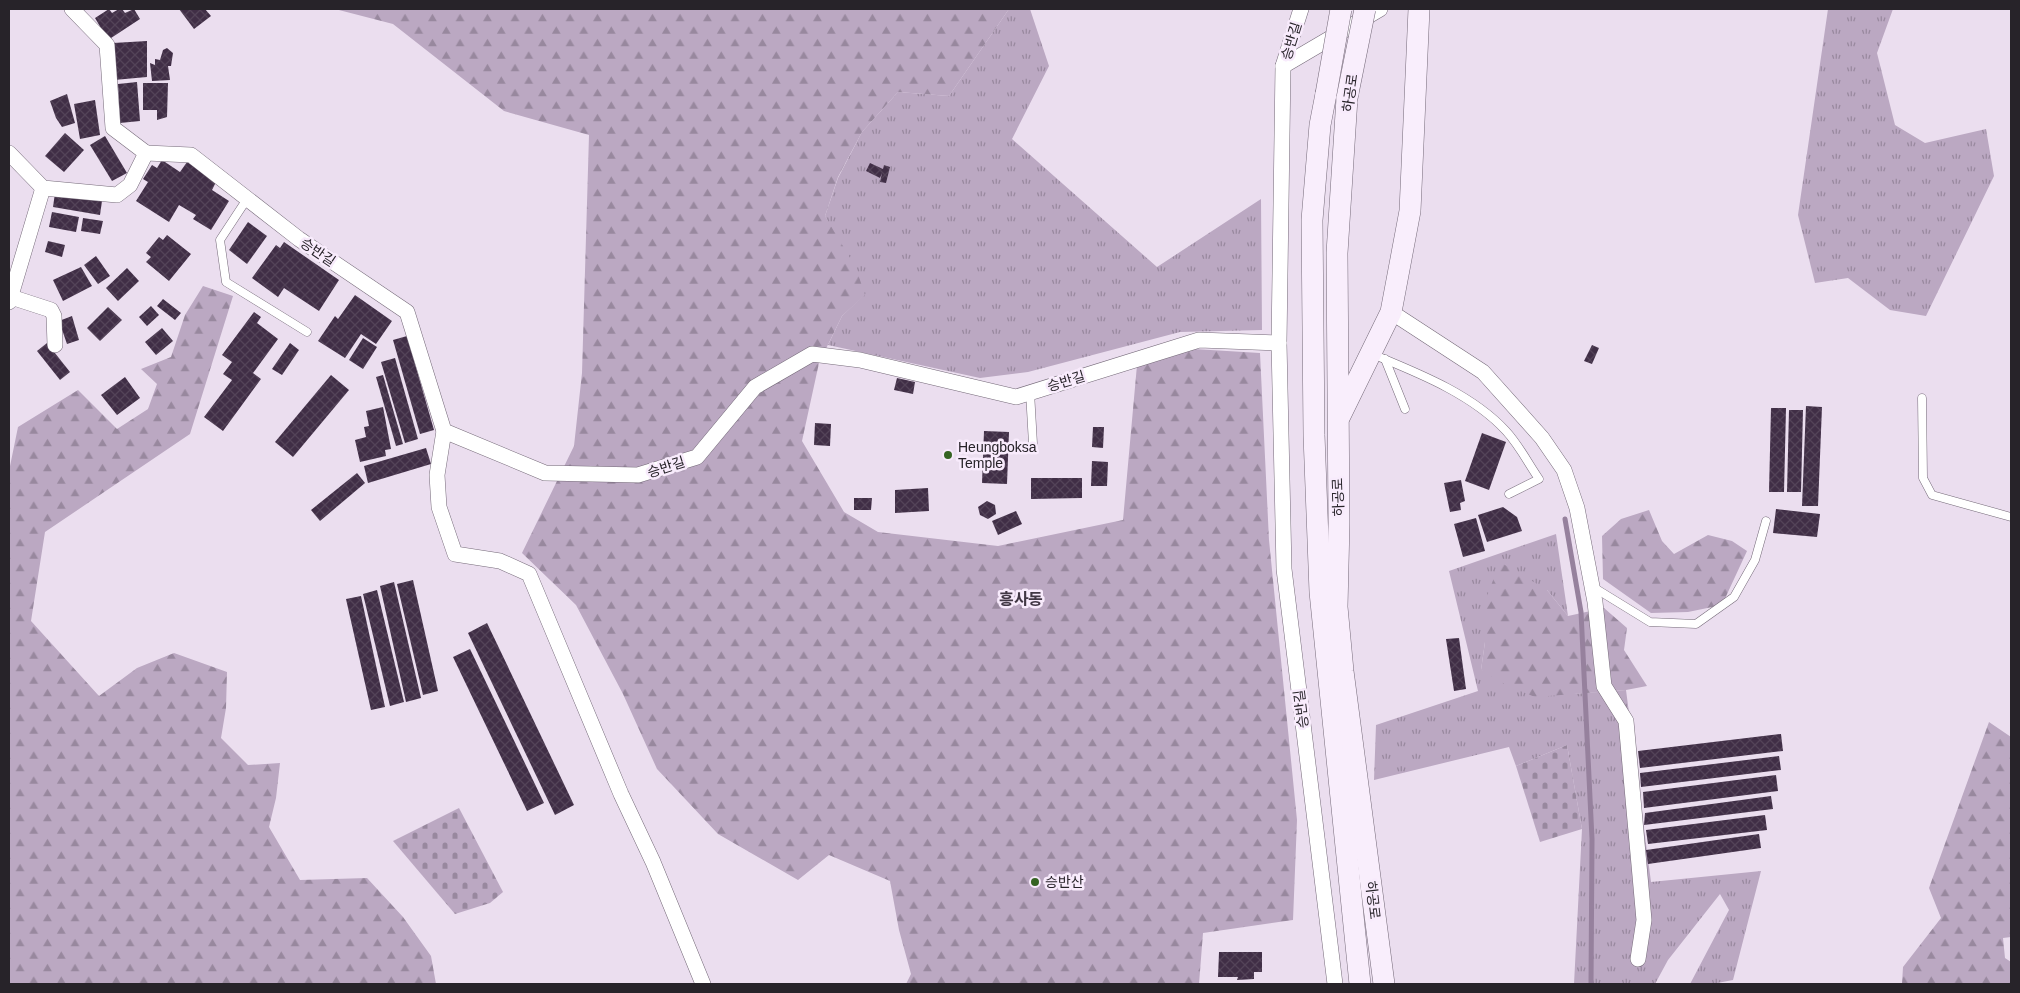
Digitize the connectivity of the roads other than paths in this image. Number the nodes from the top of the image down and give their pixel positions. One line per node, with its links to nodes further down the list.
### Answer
1 (72, 9): 9 (street)
2 (1301, 9): 7 (street, 승반길)
3 (1341, 9): 31 (street, 하공로, bridge)
4 (1365, 9): 21 (street, 하공로, bridge)
5 (1380, 9): 7 (street)
6 (1419, 9): 13 (street)
7 (1283, 66): 15 (street, 승반길)
8 (9, 153): 10 (street)
9 (146, 153): 10 (street); 11 (street, 승반길)
10 (43, 188): 12 (street)
11 (247, 199): 14 (lane); 22 (street, 승반길)
12 (10, 300): 16 (street)
13 (1391, 312): 17 (street); 27 (street)
14 (307, 332)
15 (1279, 343): 18 (street, 승반길); 30 (street, 승반길)
16 (55, 345)
17 (1378, 356): 20 (lane); 21 (street); 24 (lane)
18 (1030, 392): 22 (street, 승반길); 23 (lane)
19 (1922, 398): 25 (lane)
20 (1405, 409)
21 (1338, 420): 32 (street, 하공로)
22 (444, 432): 29 (street)
23 (1033, 444)
24 (1509, 494)
25 (2011, 517)
26 (1766, 521): 27 (lane)
27 (1592, 586): 28 (street)
28 (1638, 958)
29 (703, 984)
30 (1335, 984)
31 (1360, 984)
32 (1384, 984)

